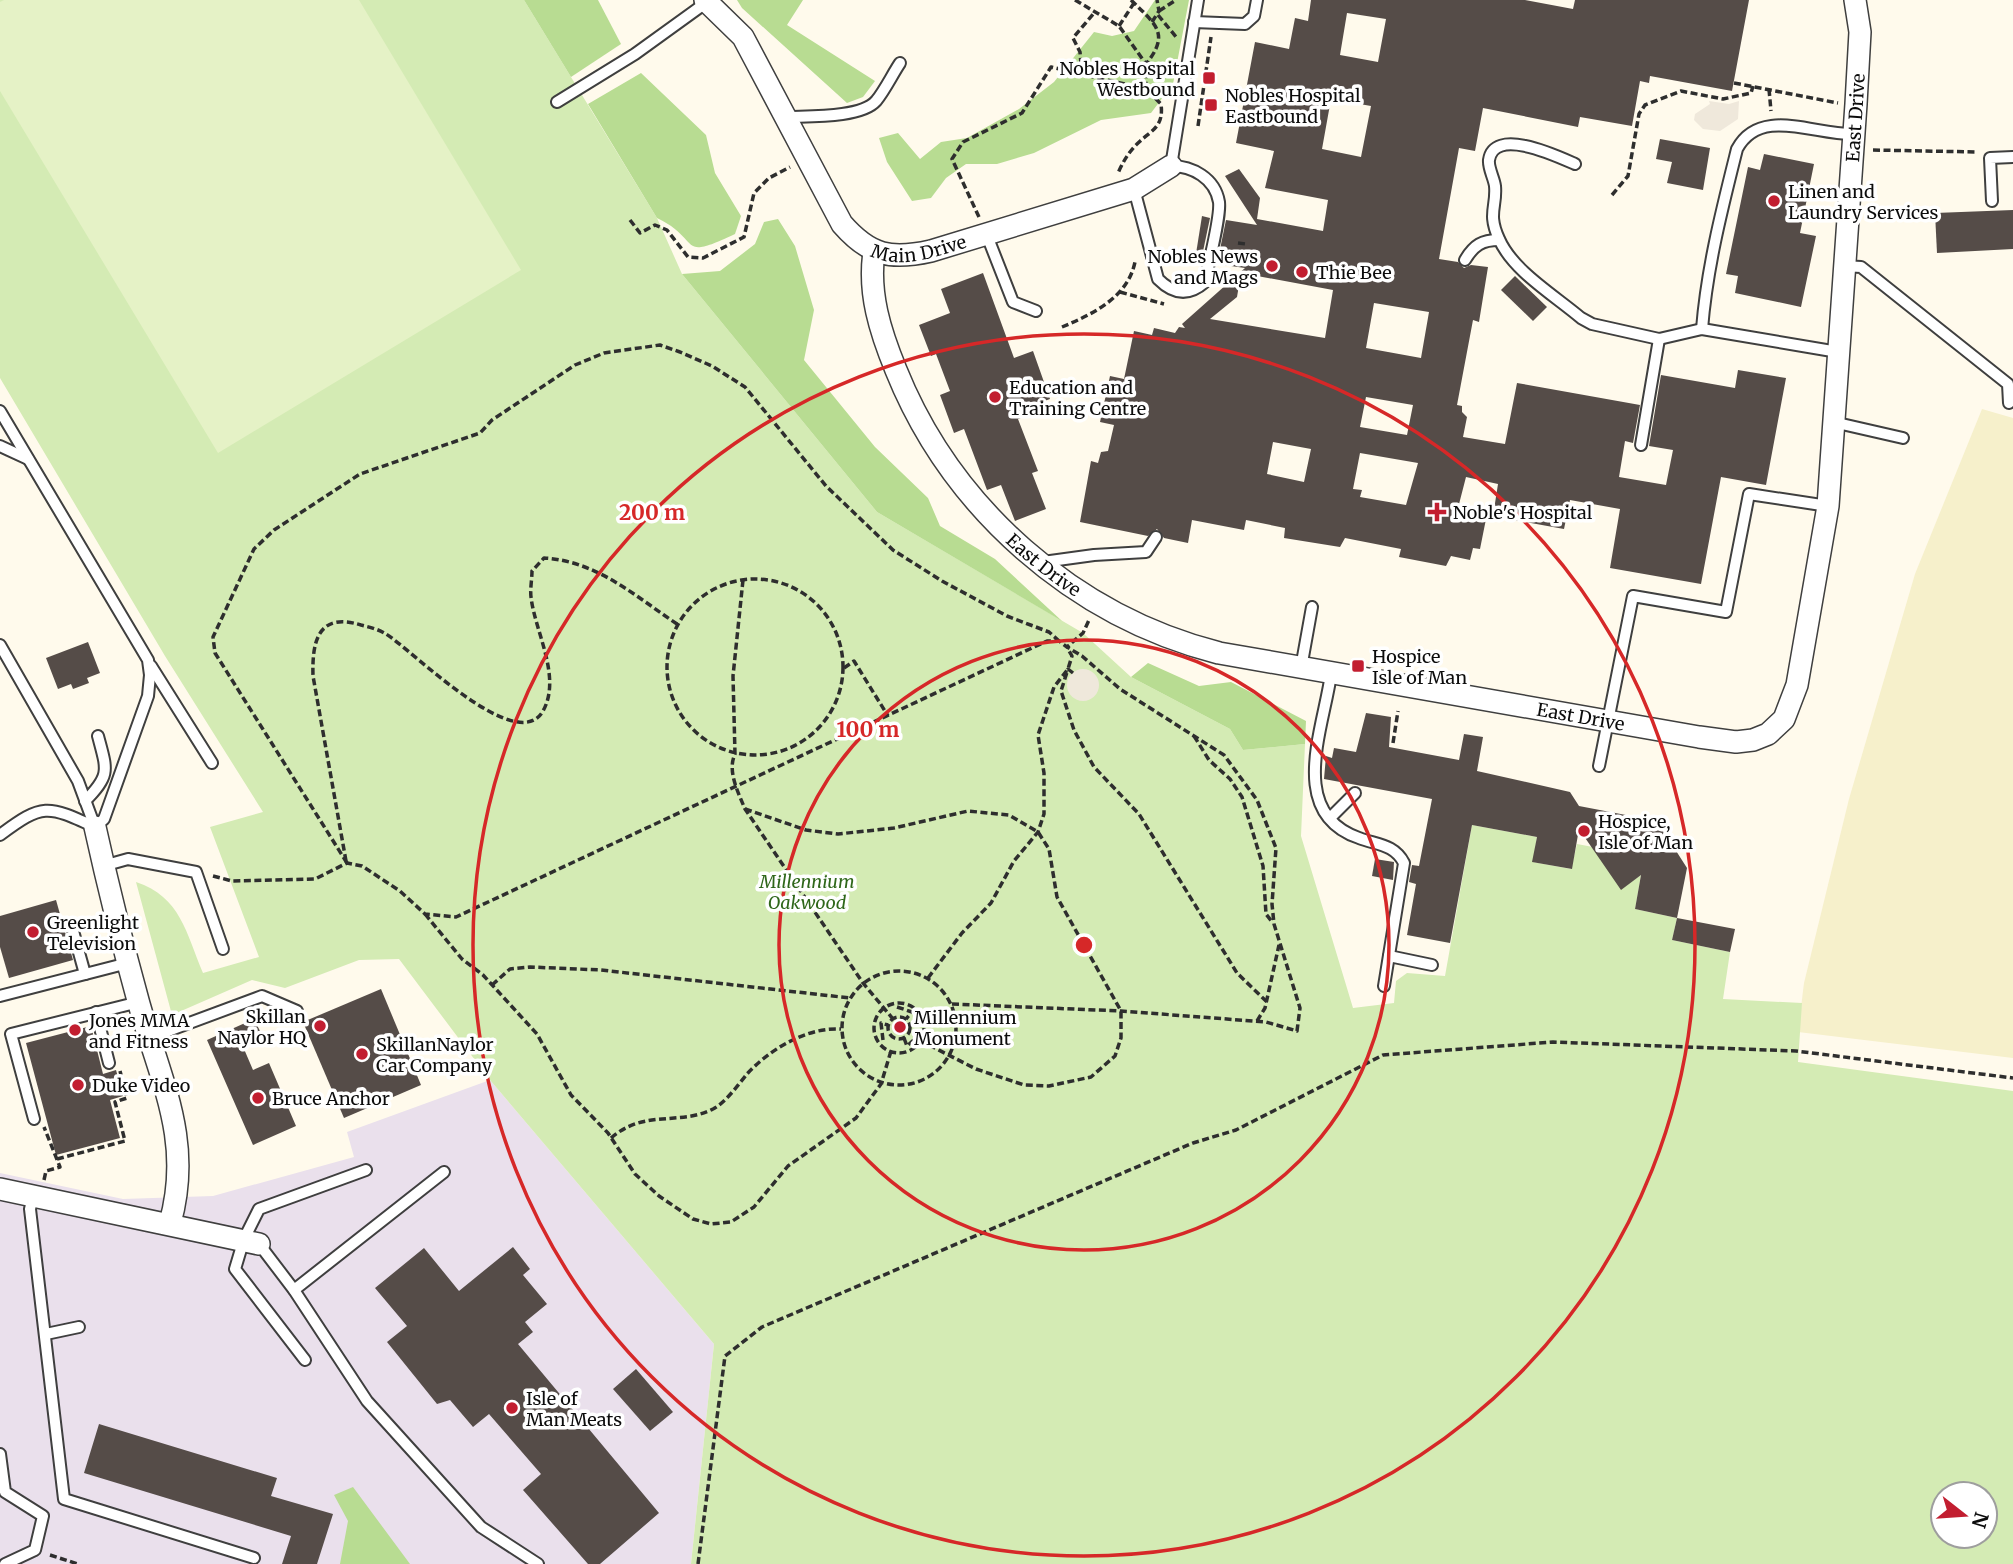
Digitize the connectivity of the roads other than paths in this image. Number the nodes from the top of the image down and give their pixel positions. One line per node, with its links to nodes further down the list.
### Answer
1 (1198, 0): 5 (lane)
2 (1258, 0): 5 (lane)
3 (1855, 0): 9 (street, East Drive)
4 (706, 1): 7 (lane); 8 (street, Main Drive)
5 (1194, 22): 12 (lane)
6 (900, 63): 8 (lane)
7 (557, 102)
8 (788, 117): 17 (street, Main Drive)
9 (1853, 134): 19 (street, East Drive); 21 (lane)
10 (2013, 157): 14 (lane)
11 (1575, 164): 16 (lane)
12 (1171, 166): 13 (street, Main Drive); 13 (lane)
13 (1125, 184): 15 (street, Main Drive)
14 (1992, 201)
15 (983, 226): 17 (street, Main Drive); 20 (lane)
16 (1499, 240): 18 (lane); 22 (lane)
17 (874, 251): 34 (street, East Drive)
18 (1465, 260)
19 (1842, 266): 23 (street, East Drive); 24 (lane)
20 (1036, 311)
21 (1702, 329): 22 (lane); 23 (lane)
22 (1659, 339): 29 (lane)
23 (1838, 352): 27 (street, East Drive)
24 (2010, 389): 25 (lane)
25 (2009, 403)
26 (0, 411): 31 (lane)
27 (1833, 422): 28 (lane); 32 (street, East Drive)
28 (1903, 438)
29 (1642, 445)
30 (0, 446): 31 (lane)
31 (30, 460): 37 (lane)
32 (1828, 506): 40 (street, East Drive); 40 (lane)
33 (1156, 537): 34 (lane)
34 (1037, 563): 38 (street, East Drive)
35 (1312, 607): 38 (lane)
36 (0, 645): 45 (lane)
37 (148, 660): 42 (lane); 47 (lane)
38 (1301, 668): 39 (street, East Drive)
39 (1331, 674): 40 (street, East Drive); 46 (lane)
40 (1608, 720): 43 (lane)
41 (98, 736): 45 (lane)
42 (212, 763)
43 (1599, 766)
44 (1355, 793): 46 (lane)
45 (85, 801): 47 (lane)
46 (1330, 818): 52 (lane)
47 (95, 827): 48 (lane); 49 (street)
48 (0, 835)
49 (103, 866): 51 (lane); 53 (street)
50 (73, 931): 55 (lane)
51 (223, 949)
52 (1390, 956): 54 (lane); 56 (lane)
53 (128, 963): 55 (lane); 58 (street)
54 (1432, 965)
55 (85, 974): 57 (lane)
56 (1384, 986)
57 (0, 996)
58 (139, 1002): 60 (lane); 61 (street)
59 (297, 1011): 61 (lane)
60 (96, 1012): 62 (lane); 63 (lane)
61 (149, 1038): 68 (street)
62 (109, 1063)
63 (34, 1119)
64 (366, 1170): 69 (lane)
65 (444, 1172): 70 (lane)
66 (38, 1188): 67 (street); 68 (street); 72 (lane)
67 (0, 1189)
68 (170, 1223): 69 (street)
69 (251, 1241): 70 (lane); 73 (lane)
70 (294, 1290): 77 (lane)
71 (79, 1327): 72 (lane)
72 (46, 1334): 75 (lane)
73 (305, 1360)
74 (0, 1454): 76 (lane)
75 (254, 1558)
76 (5, 1564)
77 (538, 1564)

